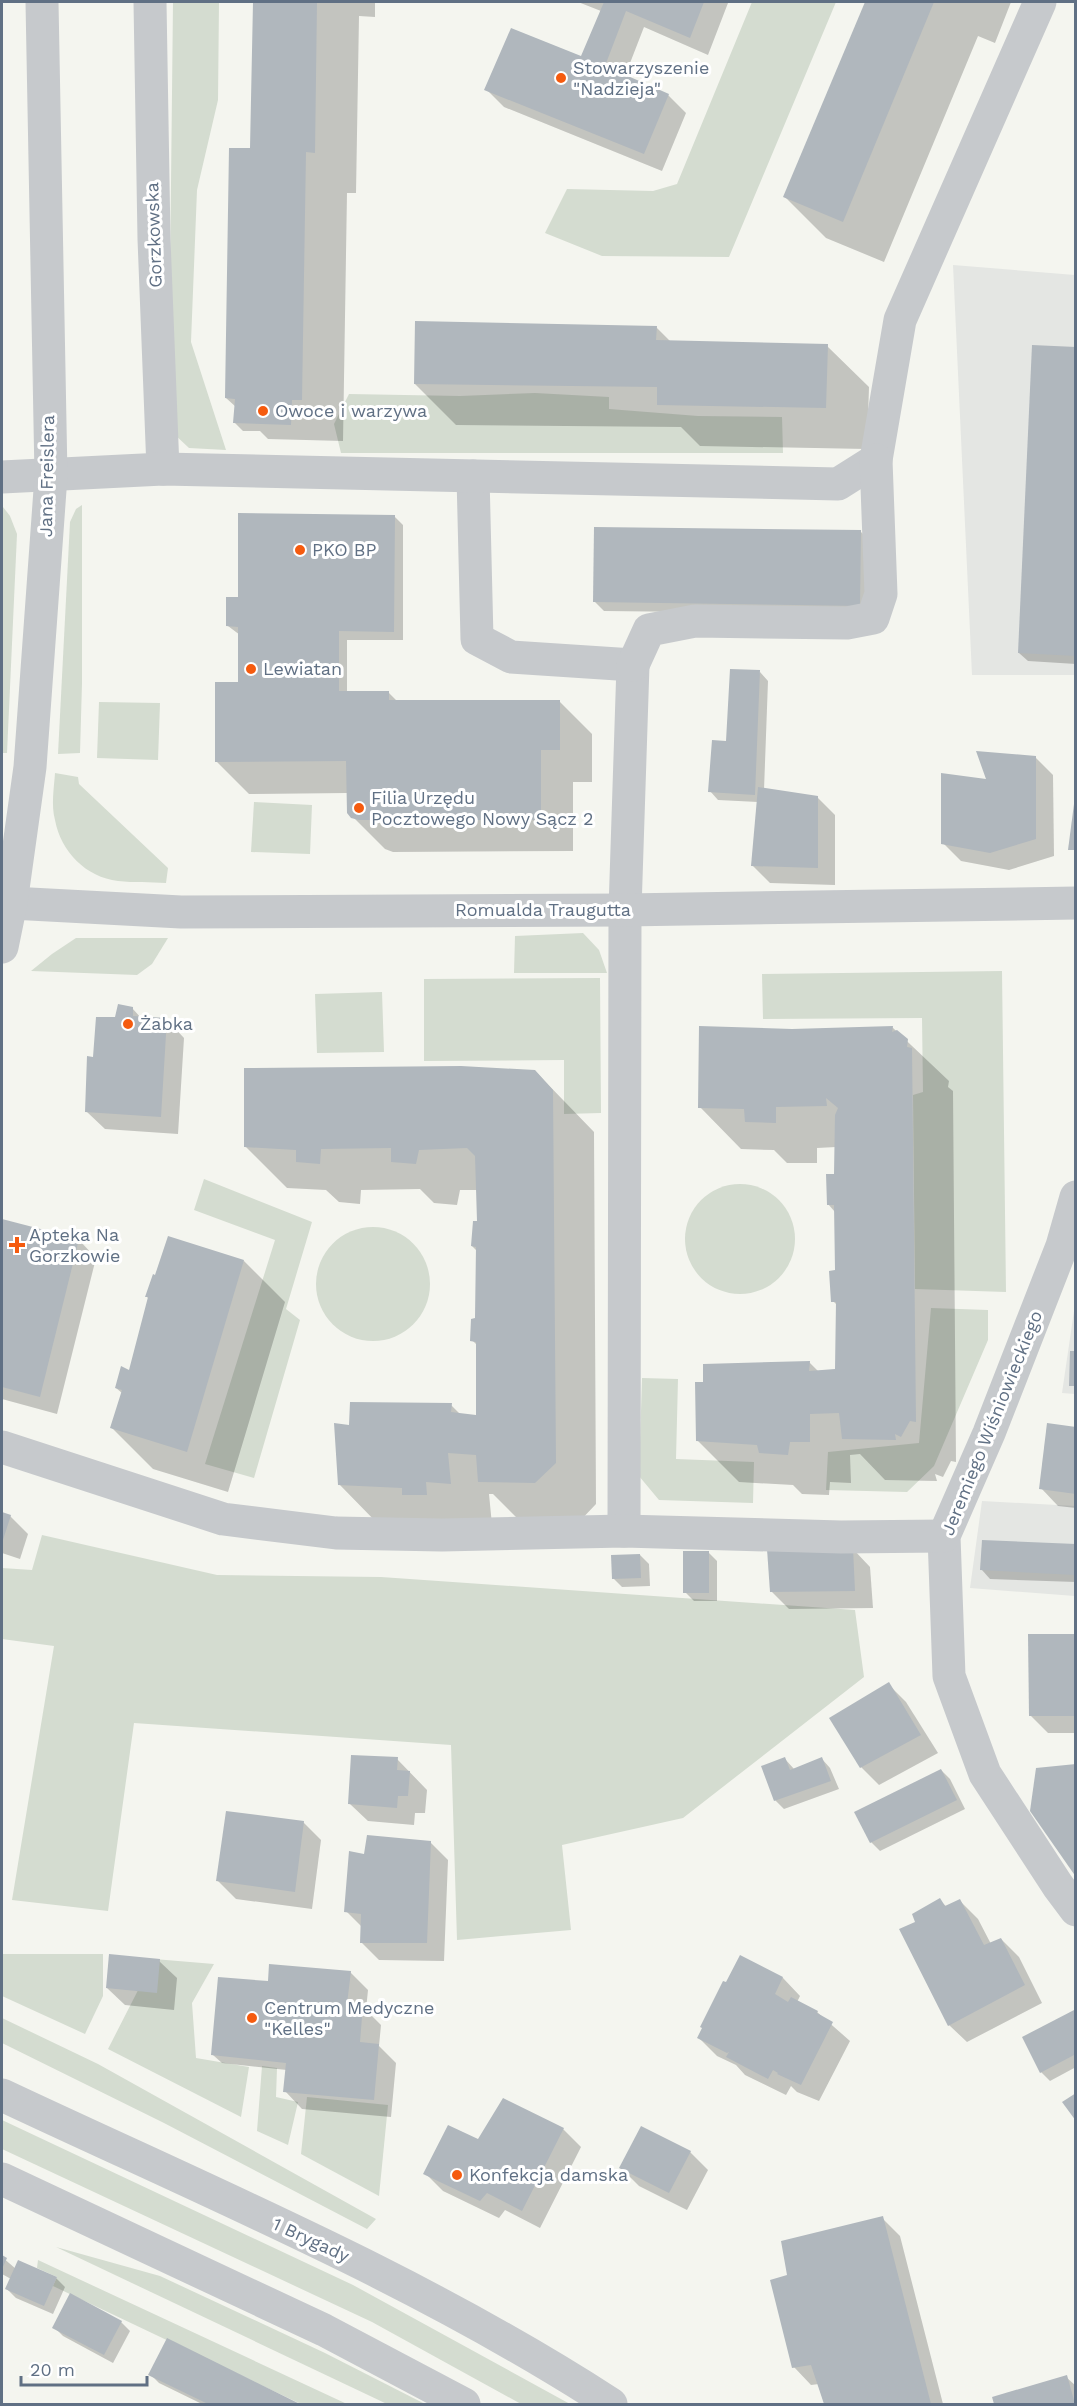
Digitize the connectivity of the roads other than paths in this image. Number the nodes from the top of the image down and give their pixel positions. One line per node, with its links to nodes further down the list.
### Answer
1 (42, 2): 6 (street, Jana Freislera)
2 (150, 2): 5 (street, Gorzkowska)
3 (1040, 2): 4 (street)
4 (876, 460): 7 (street); 9 (street)
5 (163, 469): 6 (street); 7 (street)
6 (51, 476): 8 (street); 10 (street, Jana Freislera)
7 (473, 476): 9 (street)
8 (2, 477)
9 (633, 666): 12 (street)
10 (12, 903): 12 (street, Romualda Traugutta); 13 (street, Jana Freislera)
11 (1076, 903): 12 (street, Romualda Traugutta)
12 (625, 910): 16 (street)
13 (2, 947)
14 (1076, 1197): 17 (street, Jeremiego Wiśniowieckiego)
15 (2, 1447): 16 (street)
16 (624, 1531): 17 (street)
17 (944, 1536): 18 (street, Jeremiego Wiśniowieckiego)
18 (1076, 1910)
19 (2, 2096): 22 (street, 1 Brygady)
20 (2, 2179): 21 (street)
21 (464, 2404)
22 (611, 2404)

